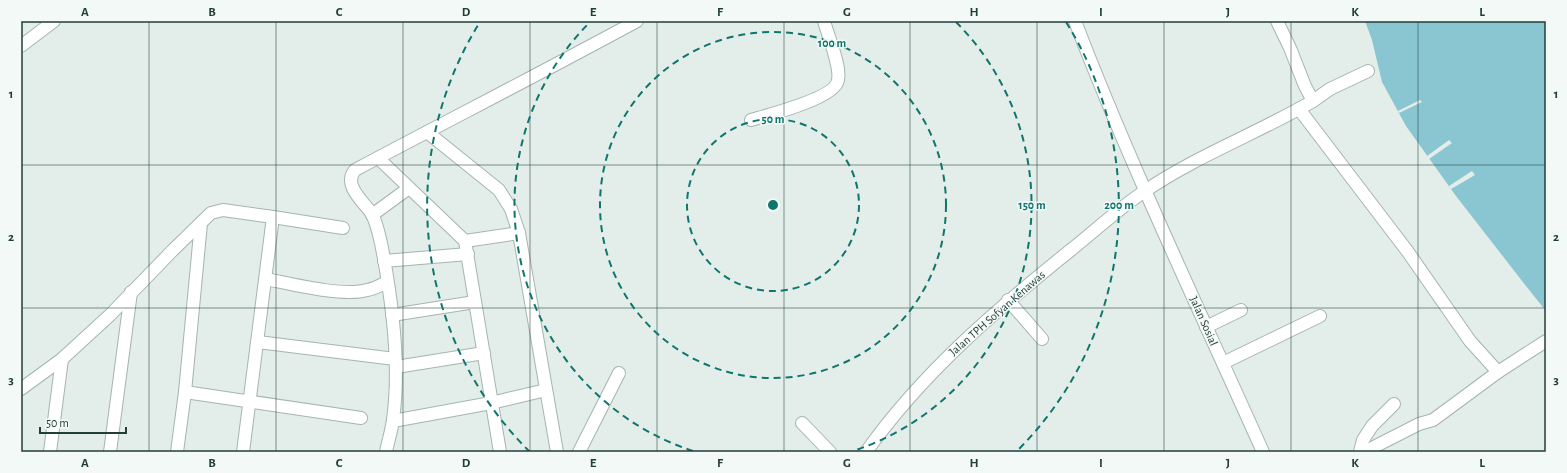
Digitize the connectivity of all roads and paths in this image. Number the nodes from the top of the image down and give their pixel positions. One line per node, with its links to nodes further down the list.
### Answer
1 (54, 21): 6 (street)
2 (637, 21): 11 (street)
3 (824, 21): 10 (street)
4 (1075, 21): 14 (street, Jalan Sosial)
5 (1277, 21): 8 (street)
6 (21, 46)
7 (1368, 71): 8 (street, Jalan TPH Sofyan Kenawas)
8 (1313, 101): 9 (street, Jalan TPH Sofyan Kenawas)
9 (1299, 109): 14 (street, Jalan TPH Sofyan Kenawas); 39 (street)
10 (751, 120)
11 (427, 132): 12 (street); 19 (street)
12 (378, 158): 13 (street); 15 (street)
13 (409, 188): 15 (street); 20 (street)
14 (1145, 191): 26 (street, Jalan TPH Sofyan Kenawas); 31 (street, Jalan Sosial)
15 (372, 215): 22 (street)
16 (273, 217): 17 (street); 18 (street); 23 (street)
17 (201, 224): 25 (street); 43 (street)
18 (343, 228)
19 (518, 233): 20 (street); 42 (street)
20 (465, 241): 21 (street)
21 (468, 254): 22 (street); 27 (street)
22 (384, 261): 24 (street)
23 (266, 279): 24 (street); 34 (street)
24 (387, 282): 29 (street)
25 (131, 292): 36 (street); 51 (street)
26 (1008, 300): 32 (street); 59 (street, Jalan TPH Sofyan Kenawas)
27 (475, 302): 29 (street); 35 (street)
28 (1241, 310): 31 (street)
29 (392, 315): 37 (street)
30 (1320, 316): 38 (street)
31 (1206, 327): 38 (street, Jalan Sosial)
32 (1042, 339)
33 (1546, 341): 39 (street)
34 (258, 342): 37 (street); 44 (street)
35 (484, 353): 37 (street); 45 (street)
36 (62, 359): 41 (street); 50 (street)
37 (396, 363): 48 (street)
38 (1223, 363): 60 (street, Jalan Sosial)
39 (1498, 372): 62 (street)
40 (619, 373): 57 (street)
41 (21, 389)
42 (546, 390): 45 (street); 56 (street)
43 (185, 392): 44 (street); 52 (street)
44 (251, 402): 47 (street); 53 (street)
45 (491, 403): 48 (street); 55 (street)
46 (1394, 404): 61 (street)
47 (361, 418)
48 (393, 421): 54 (street)
49 (802, 423): 58 (street)
50 (50, 452)
51 (110, 452)
52 (177, 452)
53 (243, 452)
54 (386, 452)
55 (500, 452)
56 (557, 452)
57 (579, 452)
58 (830, 452)
59 (866, 452)
60 (1263, 452)
61 (1360, 452)
62 (1364, 452)

